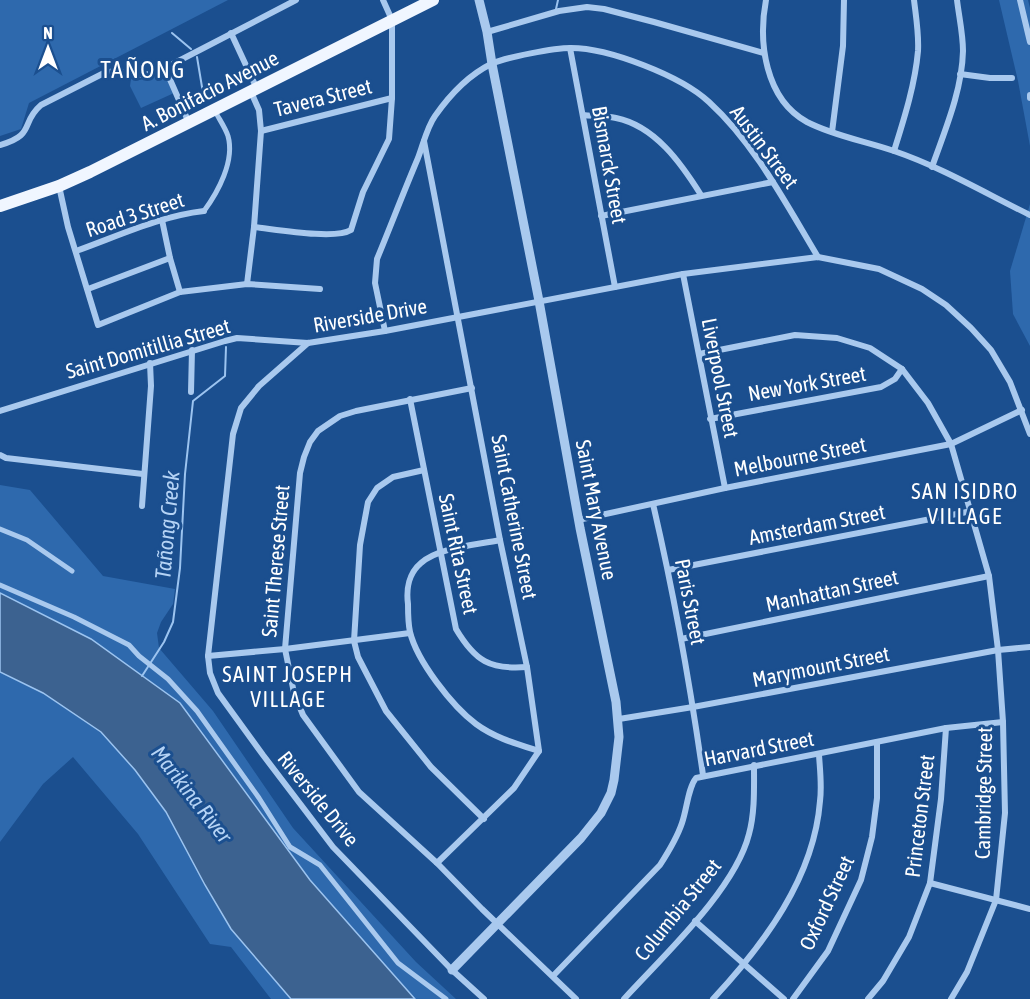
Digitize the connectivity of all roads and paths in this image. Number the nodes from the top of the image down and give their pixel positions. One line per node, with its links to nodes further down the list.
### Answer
1 (296, 0): 12 (street)
2 (383, 0): 10 (street)
3 (433, 0): 10 (main road, A. Bonifacio Avenue)
4 (479, 0): 11 (street, Saint Mary Avenue)
5 (766, 0): 15 (street)
6 (844, 0): 26 (street)
7 (914, 0): 29 (street)
8 (957, 0): 18 (street)
9 (1020, 0): 13 (street)
10 (392, 20): 20 (main road, A. Bonifacio Avenue); 21 (street)
11 (488, 32): 15 (street); 16 (street, Saint Mary Avenue)
12 (231, 33): 17 (street); 20 (street)
13 (1030, 42)
14 (570, 48): 16 (street, Austin Street); 23 (street, Bismarck Street); 31 (street, Austin Street)
15 (764, 53): 26 (street)
16 (492, 64): 27 (street, Austin Street); 49 (street, Saint Mary Avenue)
17 (165, 68): 24 (street); 28 (street)
18 (960, 74): 19 (street); 30 (street)
19 (1012, 78)
20 (254, 91): 22 (main road, A. Bonifacio Avenue); 25 (street)
21 (392, 98): 25 (street, Tavera Street); 39 (street)
22 (215, 111): 24 (main road, A. Bonifacio Avenue); 35 (street)
23 (583, 115): 33 (street); 37 (street, Bismarck Street)
24 (189, 123): 32 (main road, A. Bonifacio Avenue)
25 (261, 130): 39 (street)
26 (832, 132): 29 (street)
27 (424, 141): 50 (street, Saint Catherine Street); 51 (street, Austin Street)
28 (0, 145)
29 (894, 151): 30 (street)
30 (932, 167): 36 (street)
31 (772, 182): 33 (street); 41 (street, Austin Street)
32 (58, 186): 34 (main road, A. Bonifacio Avenue); 40 (street)
33 (701, 195): 37 (street)
34 (0, 206)
35 (204, 211): 38 (street, Road 3 Street)
36 (1030, 215)
37 (601, 216): 46 (street, Bismarck Street)
38 (162, 220): 40 (street, Road 3 Street); 42 (street)
39 (254, 227): 44 (street)
40 (76, 251): 45 (street)
41 (819, 257): 43 (street, Riverside Drive); 60 (street, Riverside Drive)
42 (170, 258): 45 (street); 48 (street)
43 (683, 274): 46 (street, Riverside Drive); 54 (street, Liverpool Street)
44 (247, 284): 47 (street); 48 (street)
45 (88, 288): 48 (street)
46 (615, 288): 49 (street, Riverside Drive)
47 (320, 289)
48 (180, 292)
49 (539, 301): 50 (street, Riverside Drive); 72 (street, Saint Mary Avenue)
50 (458, 317): 51 (street, Riverside Drive); 57 (street, Saint Catherine Street)
51 (385, 331): 52 (street, Riverside Drive)
52 (308, 343): 53 (street, Saint Domitillia Street); 86 (street, Riverside Drive)
53 (192, 350): 55 (street, Saint Domitillia Street); 58 (street)
54 (699, 354): 56 (street, Cambridge Street); 62 (street, Liverpool Street)
55 (150, 363): 61 (street, Saint Domitillia Street); 67 (street)
56 (902, 369): 62 (street, New York Street); 64 (street, Cambridge Street)
57 (472, 388): 59 (street, Saint Therese Street); 74 (street, Saint Catherine Street)
58 (191, 392)
59 (410, 399): 66 (street, Saint Rita Street); 84 (street, Saint Therese Street)
60 (1022, 410): 63 (street, Riverside Drive); 64 (street, Melbourne Street)
61 (0, 411)
62 (710, 418): 68 (street, Liverpool Street)
63 (1030, 434)
64 (951, 444): 68 (street, Melbourne Street); 71 (street, Cambridge Street)
65 (0, 455): 67 (street)
66 (424, 470): 75 (street, Saint Rita Street); 82 (street)
67 (143, 474): 70 (street)
68 (726, 488): 69 (street, Melbourne Street)
69 (653, 504): 72 (street, Melbourne Street); 76 (street, Paris Street)
70 (142, 506)
71 (972, 511): 76 (street, Amsterdam Street); 78 (street, Cambridge Street)
72 (578, 520): 89 (street, Saint Mary Avenue)
73 (0, 529): 77 (street)
74 (500, 540): 75 (street); 87 (street, Saint Catherine Street)
75 (440, 553): 80 (street); 87 (street, Saint Rita Street)
76 (668, 570): 81 (street, Paris Street)
77 (72, 571)
78 (989, 576): 81 (street, Manhattan Street); 85 (street, Cambridge Street)
79 (0, 585): 107 (street)
80 (410, 633): 82 (street); 93 (street)
81 (681, 639): 88 (street, Paris Street)
82 (354, 641): 84 (street); 97 (street)
83 (1030, 647): 85 (street, Marymount Street)
84 (285, 650): 86 (street); 98 (street, Saint Therese Street)
85 (998, 650): 88 (street, Marymount Street); 90 (street, Cambridge Street)
86 (208, 656): 105 (street, Riverside Drive)
87 (527, 667): 93 (street, Saint Catherine Street)
88 (693, 707): 89 (street, Marymount Street); 96 (street, Paris Street)
89 (619, 719): 103 (street, Saint Mary Avenue)
90 (1003, 722): 91 (street, Harvard Street); 100 (street, Cambridge Street)
91 (946, 728): 92 (street, Harvard Street); 99 (street, Princeton Street)
92 (877, 742): 94 (street, Harvard Street); 113 (street, Oxford Street)
93 (539, 751): 97 (street)
94 (819, 754): 95 (street, Harvard Street); 104 (street)
95 (754, 765): 96 (street, Harvard Street); 102 (street, Columbia Street)
96 (703, 775): 106 (street, Harvard Street)
97 (484, 819): 98 (street)
98 (437, 863): 103 (street, Saint Therese Street)
99 (930, 883): 100 (street); 114 (street, Princeton Street)
100 (996, 900): 101 (street); 115 (street, Cambridge Street)
101 (1030, 909)
102 (695, 921): 104 (street); 110 (street, Columbia Street)
103 (497, 923): 105 (street, Saint Mary Avenue); 106 (street)
104 (745, 964): 111 (street); 112 (street)
105 (452, 970): 108 (street, Riverside Drive)
106 (553, 976): 109 (street)
107 (446, 999)
108 (484, 999)
109 (576, 999)
110 (624, 999)
111 (713, 999)
112 (784, 999)
113 (793, 999)
114 (867, 999)
115 (951, 999)

